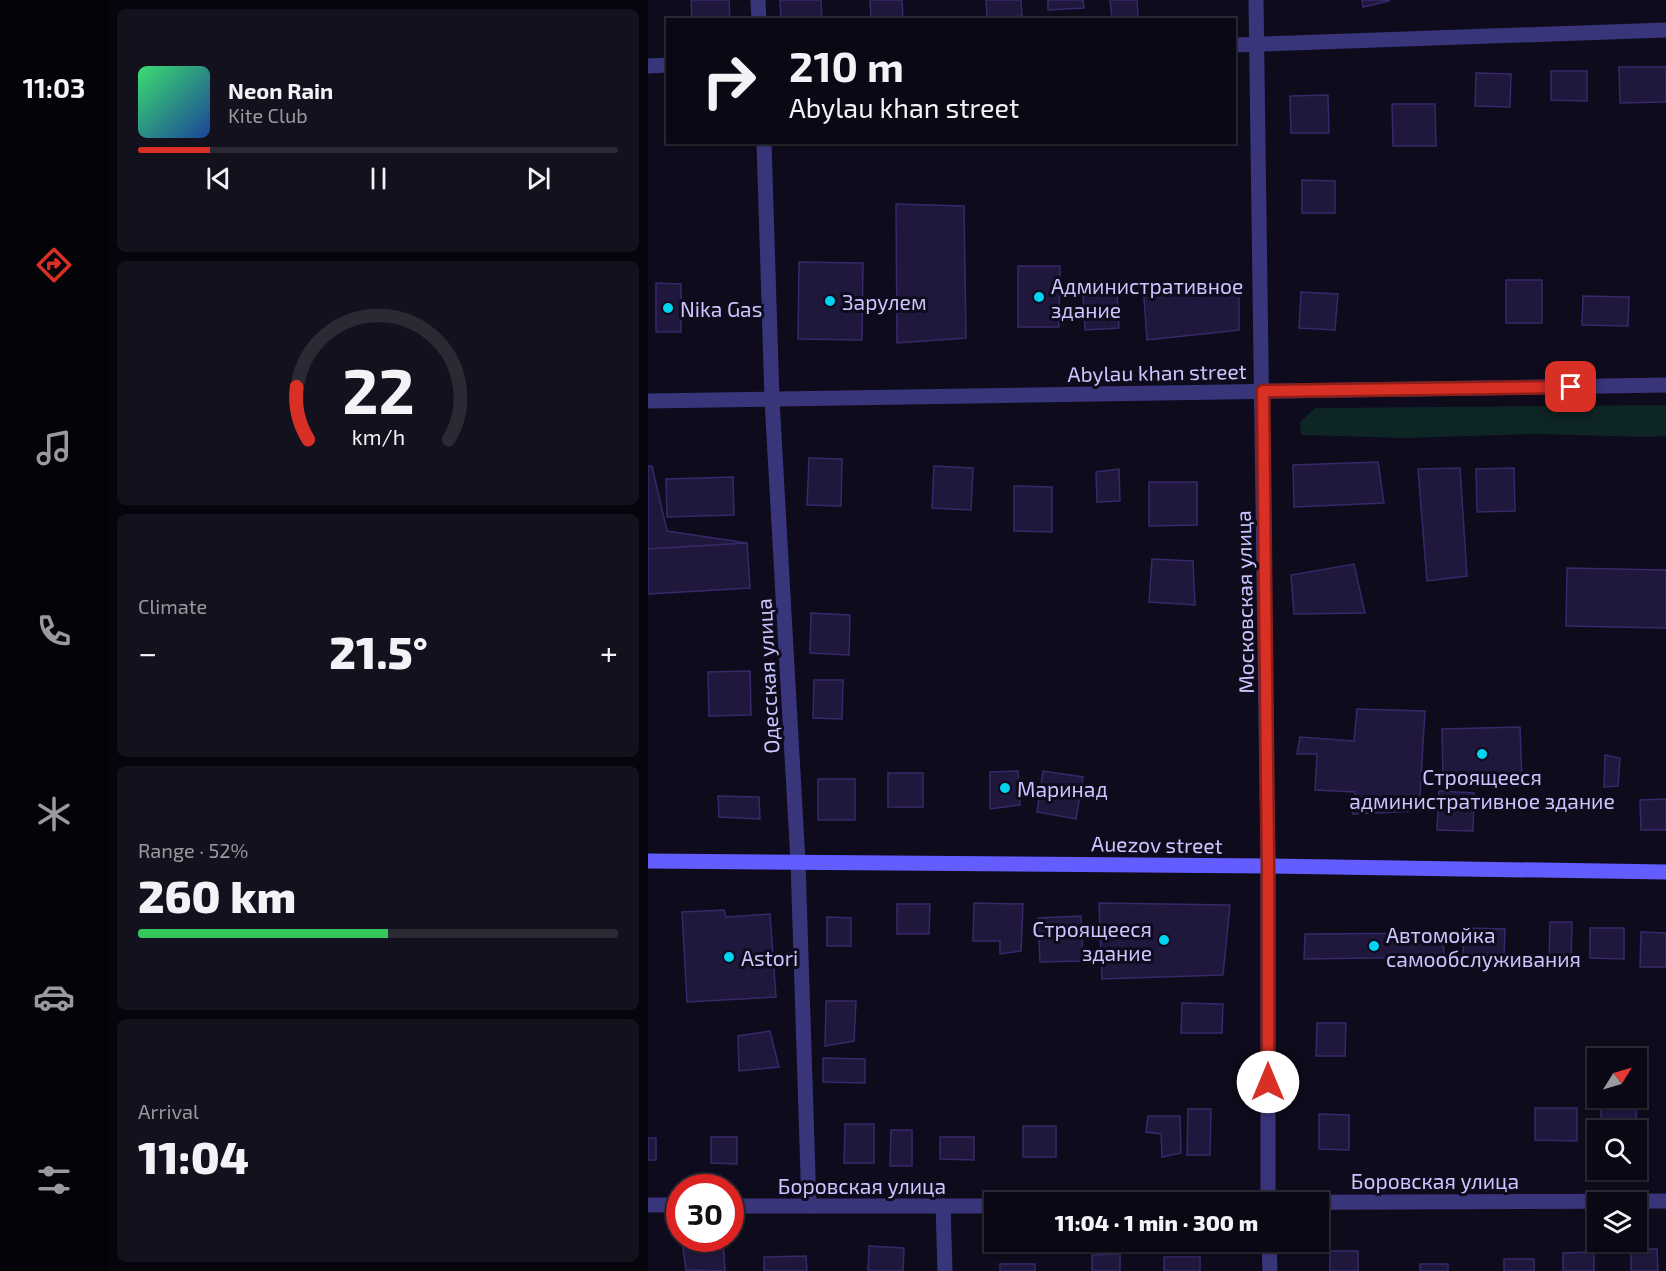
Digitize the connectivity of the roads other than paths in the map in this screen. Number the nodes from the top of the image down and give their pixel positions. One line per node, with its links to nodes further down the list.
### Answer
1 (758, 0): 3 (street)
2 (1256, 0): 5 (street, Московская улица)
3 (759, 18)
4 (1666, 30): 5 (street)
5 (1257, 44): 6 (street); 11 (street, Московская улица)
6 (1236, 45)
7 (666, 65): 8 (street)
8 (648, 66)
9 (764, 144): 12 (street, Одесская улица)
10 (1666, 385): 11 (street, Abylau khan street)
11 (1263, 391): 12 (street, Abylau khan street); 16 (street, Московская улица)
12 (772, 400): 13 (street, Abylau khan street); 15 (street, Одесская улица)
13 (648, 401)
14 (648, 861): 15 (main road, Auezov street)
15 (798, 862): 16 (main road, Auezov street); 24 (street, Одесская улица)
16 (1268, 866): 17 (main road, Auezov street); 18 (street, Московская улица)
17 (1666, 873)
18 (1268, 1192)
19 (1666, 1201): 20 (street, Боровская улица)
20 (1329, 1202)
21 (648, 1205): 22 (street)
22 (666, 1206)
23 (744, 1206): 24 (street, Боровская улица)
24 (809, 1206): 25 (street, Боровская улица)
25 (943, 1206): 26 (street, Боровская улица); 28 (street)
26 (984, 1206)
27 (1269, 1252): 29 (street)
28 (945, 1271)
29 (1270, 1271)

